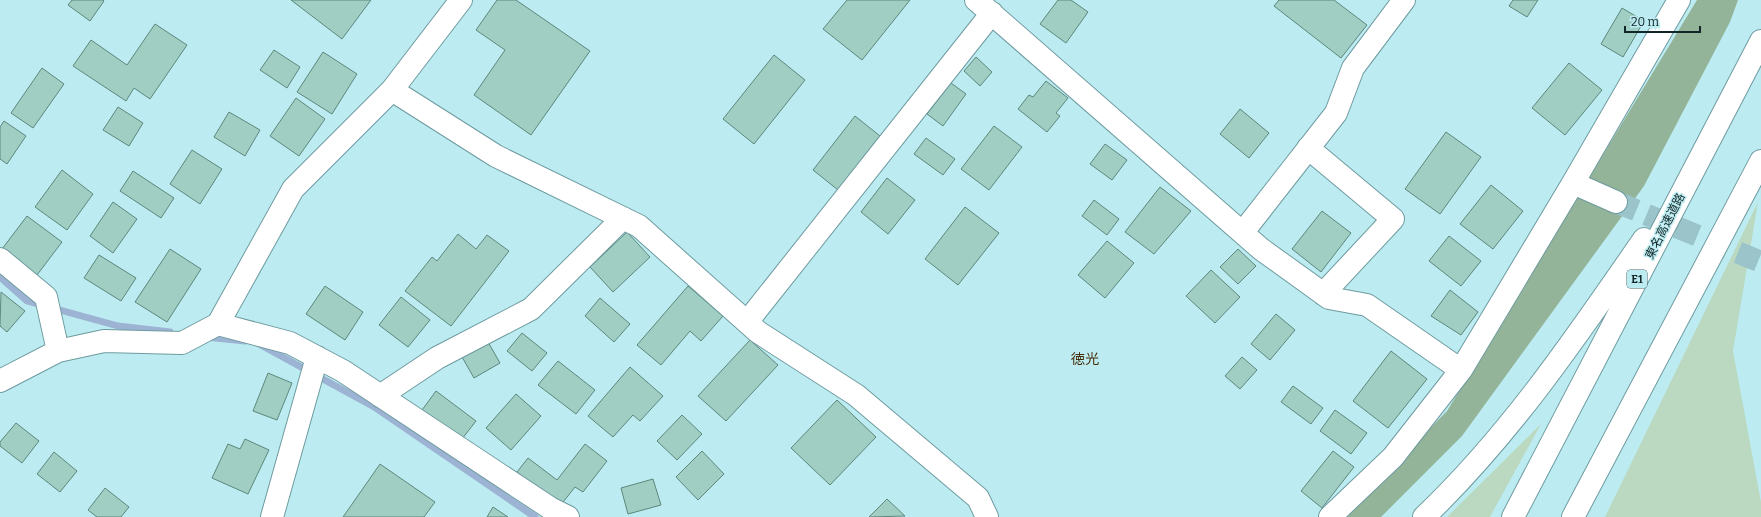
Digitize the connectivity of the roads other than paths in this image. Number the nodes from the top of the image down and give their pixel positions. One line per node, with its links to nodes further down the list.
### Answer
1 (461, 0): 6 (main road)
2 (1404, 0): 7 (main road)
3 (1679, 0): 10 (main road)
4 (984, 7): 13 (main road); 16 (main road)
5 (1761, 41): 9 (main road, 東名高速道路 / E1)
6 (392, 90): 12 (main road); 17 (main road)
7 (1308, 148): 13 (main road); 15 (main road)
8 (1761, 161): 29 (main road)
9 (1696, 165): 27 (main road); 28 (main road, 東名高速道路 / E1)
10 (1573, 184): 11 (main road); 20 (main road)
11 (1616, 202)
12 (623, 218): 16 (main road); 22 (main road)
13 (1243, 232): 15 (main road)
14 (0, 259): 18 (main road)
15 (1323, 294): 20 (main road)
16 (747, 322): 25 (main road)
17 (218, 324): 18 (main road); 19 (main road)
18 (58, 351): 21 (main road)
19 (317, 357): 22 (main road); 23 (main road)
20 (1461, 370): 26 (main road)
21 (0, 381)
22 (380, 396): 24 (main road)
23 (272, 517)
24 (568, 517)
25 (987, 517)
26 (1330, 517)
27 (1424, 517)
28 (1513, 517)
29 (1573, 517)

